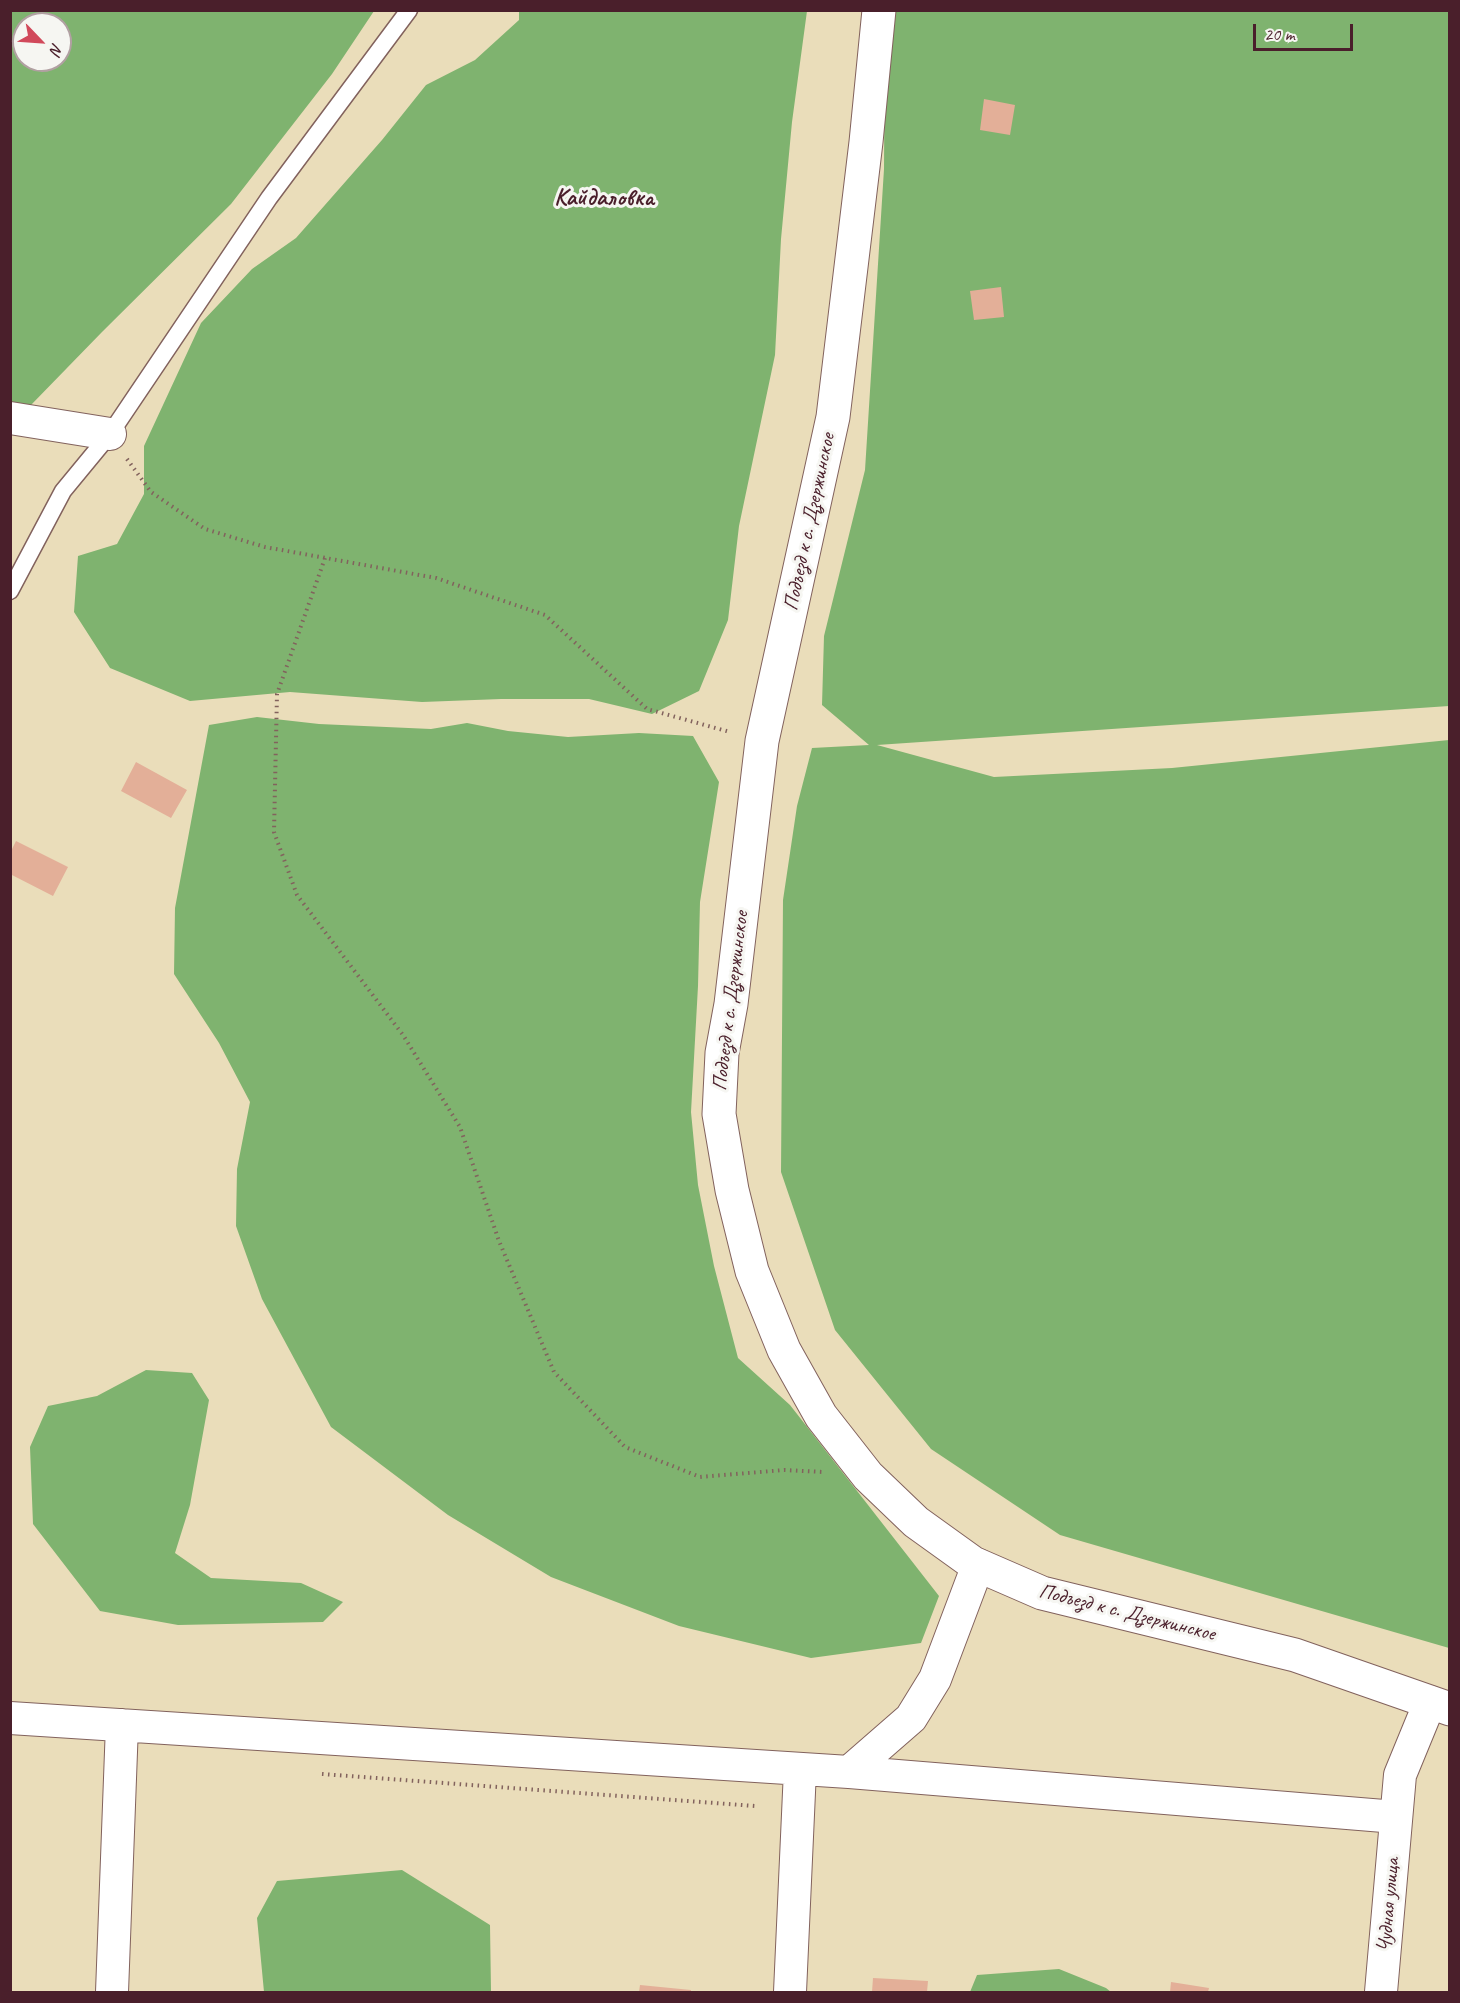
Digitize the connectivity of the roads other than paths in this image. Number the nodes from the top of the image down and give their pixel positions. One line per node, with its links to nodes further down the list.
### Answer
1 (409, 10): 4 (lane)
2 (879, 10): 6 (street, Подъезд к с. Дзержинское)
3 (10, 418): 4 (street)
4 (110, 434): 5 (lane)
5 (10, 591)
6 (978, 1565): 7 (street, Подъезд к с. Дзержинское); 11 (street)
7 (1440, 1705): 12 (street, Чудная улица)
8 (11, 1717): 9 (street)
9 (122, 1725): 10 (street); 13 (street)
10 (800, 1770): 11 (street); 14 (street)
11 (849, 1772): 12 (street)
12 (1396, 1817): 15 (street, Чудная улица)
13 (112, 1992)
14 (790, 1992)
15 (1381, 1992)

